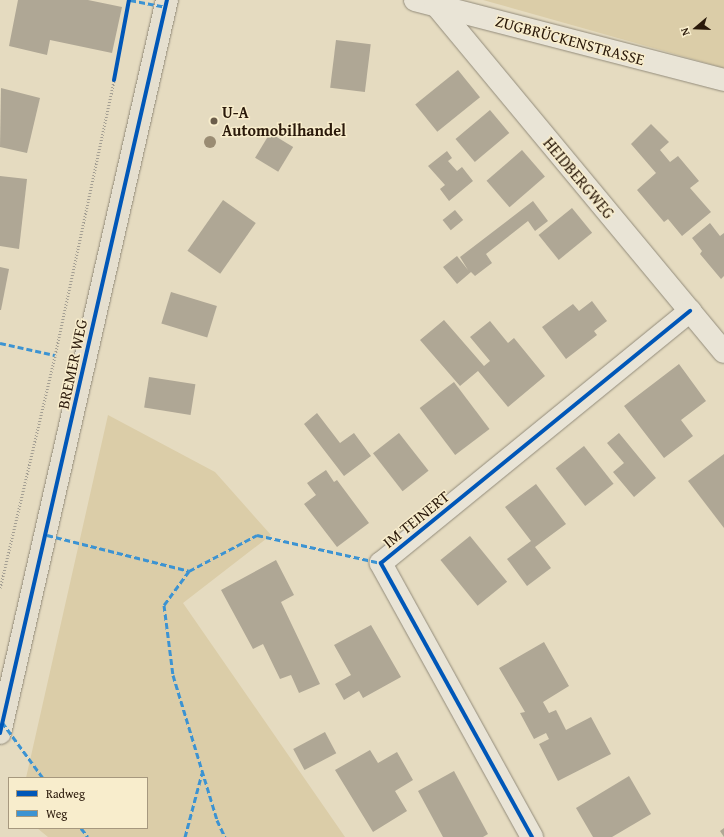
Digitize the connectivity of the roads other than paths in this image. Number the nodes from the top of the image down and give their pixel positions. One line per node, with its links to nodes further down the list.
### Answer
1 (167, 0): 6 (main road, BREMER WEG)
2 (425, 2): 3 (street, ZUGBRÜCKENSTRASSE); 4 (street, HEIDBERGWEG)
3 (724, 80)
4 (690, 311): 5 (street, HEIDBERGWEG); 7 (street, IM TEINERT)
5 (724, 352)
6 (0, 733)
7 (532, 837)

